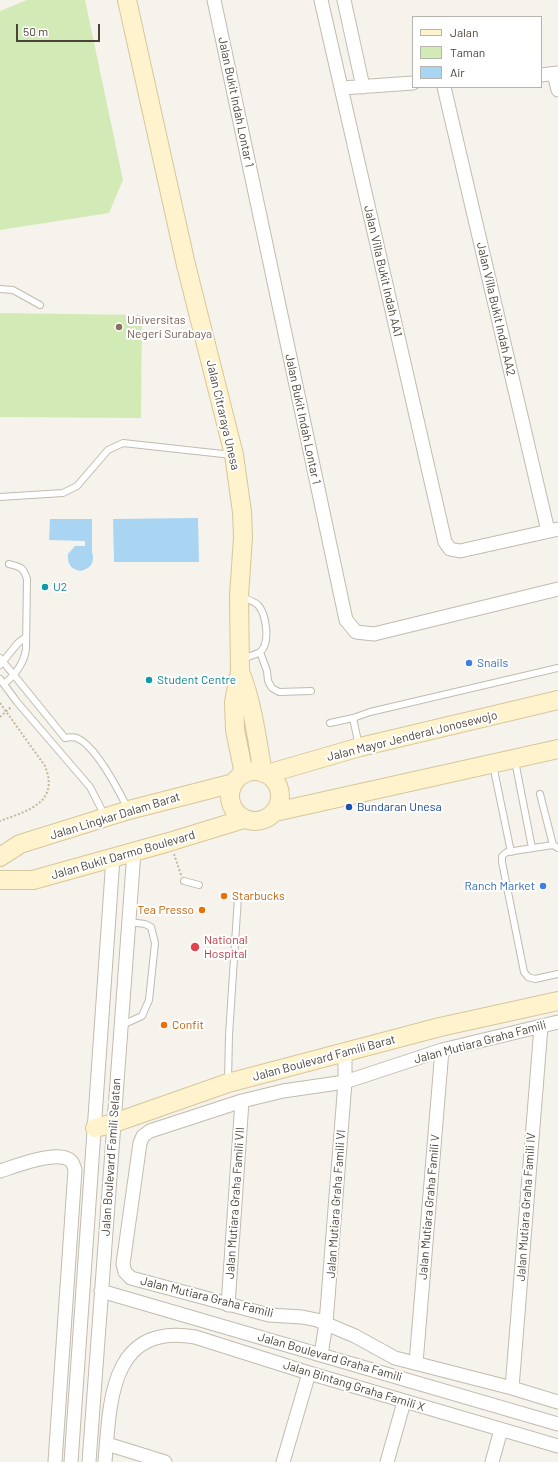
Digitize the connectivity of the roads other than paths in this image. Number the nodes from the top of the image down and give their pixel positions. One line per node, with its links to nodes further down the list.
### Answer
1 (127, 0): 14 (main road, Jalan Citraraya Unesa)
2 (214, 0): 18 (street, Jalan Bukit Indah Lontar 1)
3 (321, 0): 9 (street, Jalan Villa Bukit Indah AA1)
4 (344, 0): 8 (street)
5 (542, 74): 6 (street)
6 (556, 74): 11 (street)
7 (412, 83): 8 (street)
8 (363, 87): 9 (street)
9 (342, 88): 16 (street, Jalan Villa Bukit Indah AA1)
10 (444, 88): 16 (street, Jalan Villa Bukit Indah AA2)
11 (558, 90)
12 (0, 289): 13 (lane)
13 (40, 305)
14 (234, 455): 15 (lane); 19 (main road, Jalan Citraraya Unesa)
15 (0, 497)
16 (553, 530)
17 (9, 564): 20 (lane)
18 (558, 589)
19 (240, 596): 21 (lane); 23 (main road, Jalan Citraraya Unesa)
20 (26, 636): 22 (lane); 25 (lane)
21 (260, 652): 23 (lane); 27 (lane)
22 (1, 661): 25 (lane)
23 (240, 665): 37 (main road, Jalan Citraraya Unesa); 38 (main road, Jalan Citraraya Unesa)
24 (558, 668): 29 (lane)
25 (15, 675): 26 (lane); 31 (lane)
26 (2, 682): 32 (lane)
27 (311, 691)
28 (558, 700): 33 (main road, Jalan Mayor Jenderal Jonosewojo)
29 (352, 718): 30 (lane); 33 (lane)
30 (330, 723)
31 (65, 738): 32 (lane); 40 (lane)
32 (54, 746): 42 (lane)
33 (360, 747): 37 (main road, Jalan Mayor Jenderal Jonosewojo)
34 (558, 749): 35 (main road)
35 (515, 759): 36 (main road); 46 (lane)
36 (492, 764): 41 (main road); 48 (lane)
37 (265, 773): 38 (main road); 41 (main road)
38 (233, 781): 40 (main road, Jalan Lingkar Dalam Barat); 43 (main road)
39 (540, 794): 45 (lane)
40 (129, 810): 42 (main road, Jalan Lingkar Dalam Barat)
41 (275, 812): 43 (main road)
42 (106, 817): 44 (main road, Jalan Lingkar Dalam Barat)
43 (238, 821): 47 (main road, Jalan Bukit Darmo Boulevard)
44 (20, 844): 49 (main road, Jalan Lingkar Dalam Barat); 52 (main road)
45 (555, 846): 46 (lane)
46 (532, 848): 48 (lane)
47 (134, 852): 50 (main road, Jalan Bukit Darmo Boulevard); 56 (street, Jalan Boulevard Famili Selatan)
48 (511, 852): 57 (lane)
49 (0, 857)
50 (114, 858): 52 (main road, Jalan Bukit Darmo Boulevard); 68 (street, Jalan Boulevard Famili Selatan)
51 (0, 880): 52 (main road, Jalan Bukit Darmo Boulevard)
52 (33, 880)
53 (184, 881): 54 (lane)
54 (199, 885)
55 (238, 897): 65 (lane)
56 (129, 922): 60 (street, Jalan Boulevard Famili Selatan); 60 (lane)
57 (558, 974)
58 (558, 1001): 63 (main road, Jalan Boulevard Famili Barat)
59 (558, 1022): 61 (street, Jalan Mutiara Graha Famili)
60 (121, 1025): 67 (street, Jalan Boulevard Famili Selatan)
61 (540, 1027): 62 (street, Jalan Mutiara Graha Famili); 76 (street, Jalan Mutiara Graha Famili IV)
62 (442, 1050): 64 (street, Jalan Mutiara Graha Famili); 74 (street, Jalan Mutiara Graha Famili V)
63 (345, 1052): 64 (street, Jalan Mutiara Graha Famili VI); 65 (main road, Jalan Boulevard Famili Barat)
64 (345, 1082): 66 (street, Jalan Mutiara Graha Famili); 72 (street, Jalan Mutiara Graha Famili VI)
65 (228, 1083): 67 (main road, Jalan Boulevard Famili Barat)
66 (242, 1102): 71 (street, Jalan Mutiara Graha Famili VII); 71 (street, Jalan Mutiara Graha Famili)
67 (114, 1123): 68 (main road, Jalan Boulevard Famili Barat); 70 (street, Jalan Boulevard Famili Selatan)
68 (95, 1128): 84 (street, Jalan Boulevard Famili Selatan)
69 (0, 1171): 83 (street)
70 (101, 1291): 73 (street, Jalan Boulevard Graha Famili); 85 (street, Jalan Boulevard Famili Selatan)
71 (228, 1305): 72 (street, Jalan Mutiara Graha Famili)
72 (326, 1323): 73 (street, Jalan Mutiara Graha Famili VI); 74 (street, Jalan Mutiara Graha Famili)
73 (321, 1355): 79 (street, Jalan Boulevard Graha Famili)
74 (416, 1363): 76 (street, Jalan Mutiara Graha Famili)
75 (309, 1373): 77 (street, Jalan Bintang Graha Famili X); 81 (street, Jalan Bintang Graha Famili X); 88 (street)
76 (512, 1388): 78 (street, Jalan Mutiara Graha Famili)
77 (404, 1402): 80 (street, Jalan Bintang Graha Famili X); 89 (street)
78 (558, 1402)
79 (558, 1424)
80 (501, 1430): 82 (street, Jalan Bintang Graha Famili X); 90 (street)
81 (107, 1444): 86 (street); 87 (street)
82 (558, 1446)
83 (55, 1462)
84 (71, 1462)
85 (89, 1462)
86 (105, 1462)
87 (165, 1462)
88 (283, 1462)
89 (387, 1462)
90 (492, 1462)

